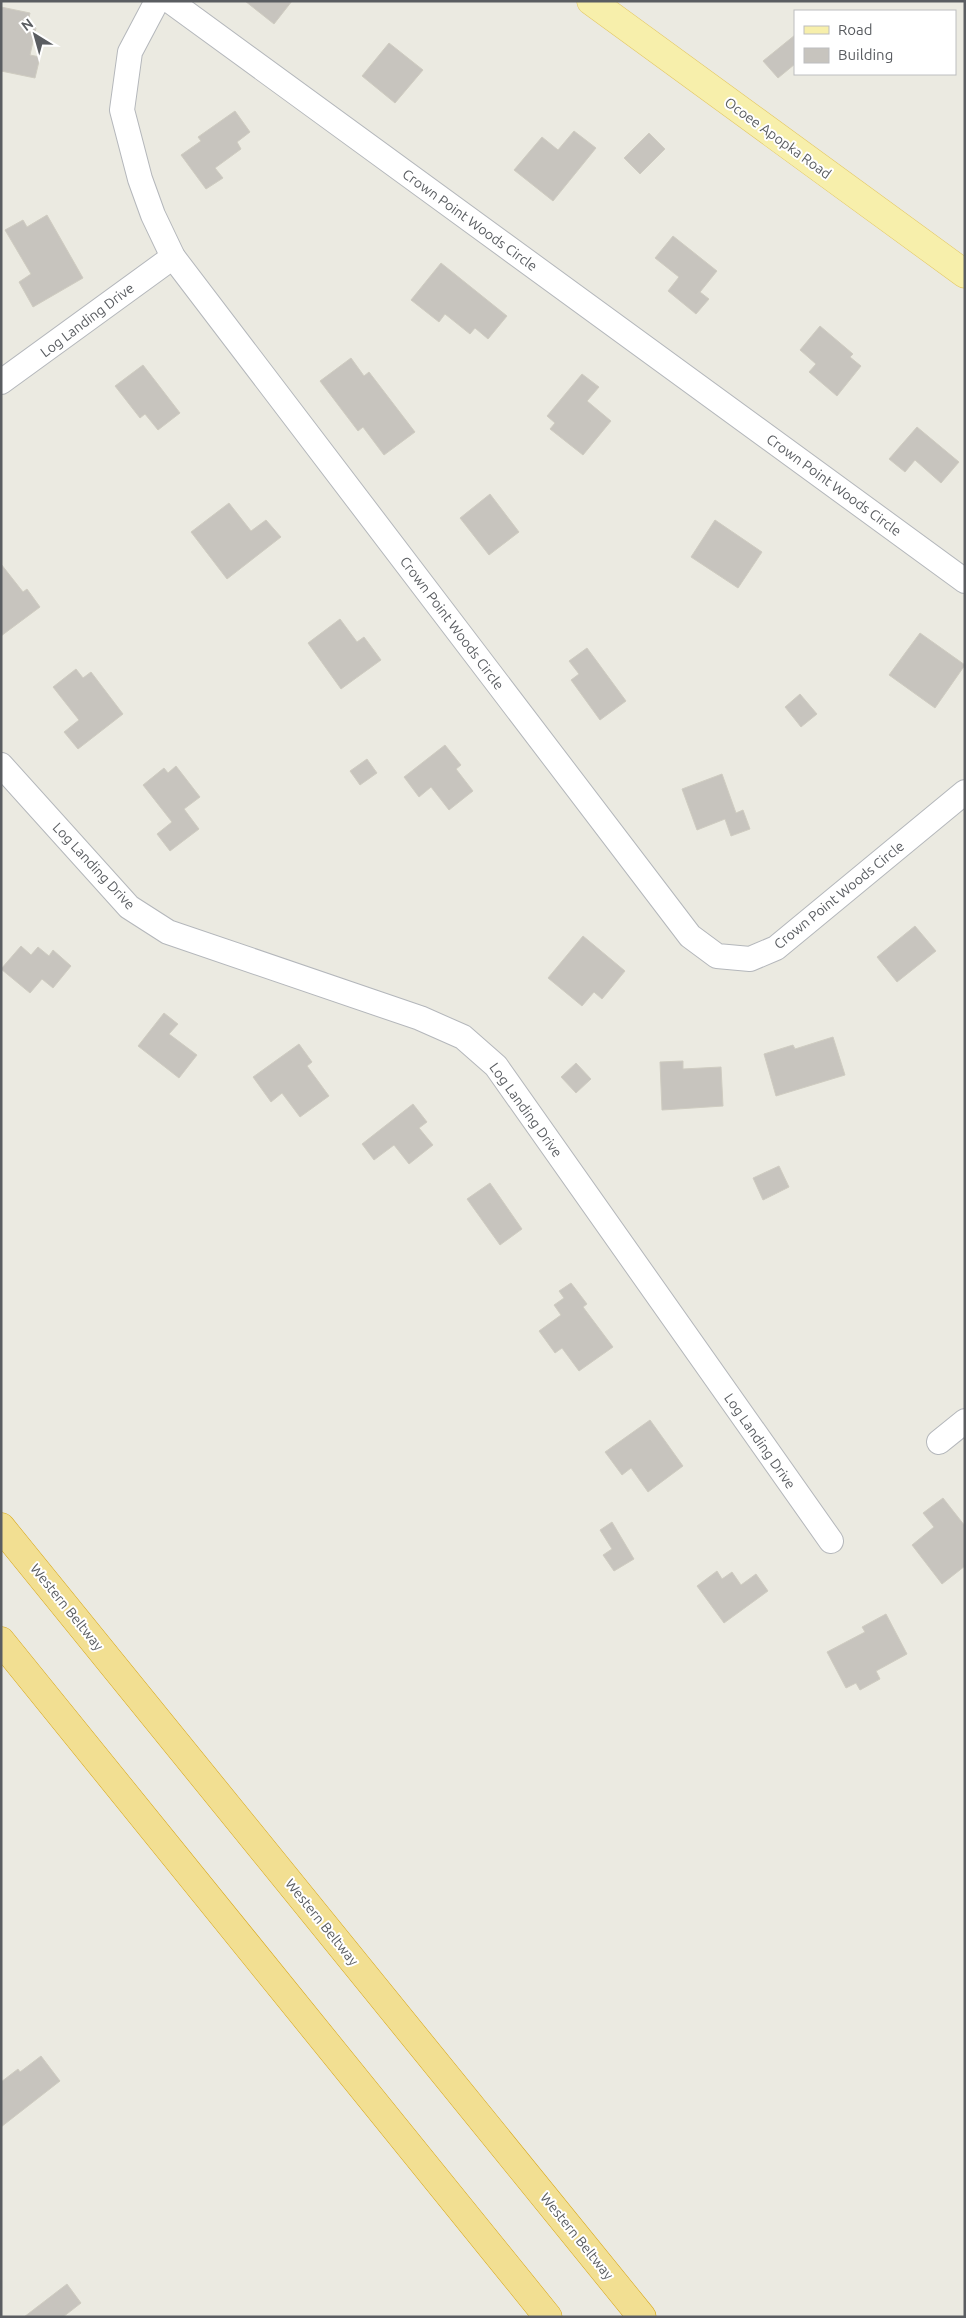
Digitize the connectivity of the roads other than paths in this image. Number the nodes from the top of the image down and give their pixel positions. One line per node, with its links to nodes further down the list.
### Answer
1 (157, 1): 4 (street, Crown Point Woods Circle)
2 (170, 1): 7 (street, Crown Point Woods Circle)
3 (591, 1): 5 (main road, Ocoee Apopka Road)
4 (173, 256): 6 (street, Log Landing Drive); 9 (street, Crown Point Woods Circle)
5 (965, 274)
6 (1, 382)
7 (965, 581)
8 (1, 765): 13 (street, Log Landing Drive)
9 (965, 792)
10 (965, 1422): 11 (street)
11 (939, 1442)
12 (1, 1527): 16 (highway, Western Beltway)
13 (831, 1541)
14 (1, 1641): 15 (highway)
15 (548, 2317)
16 (642, 2317)

